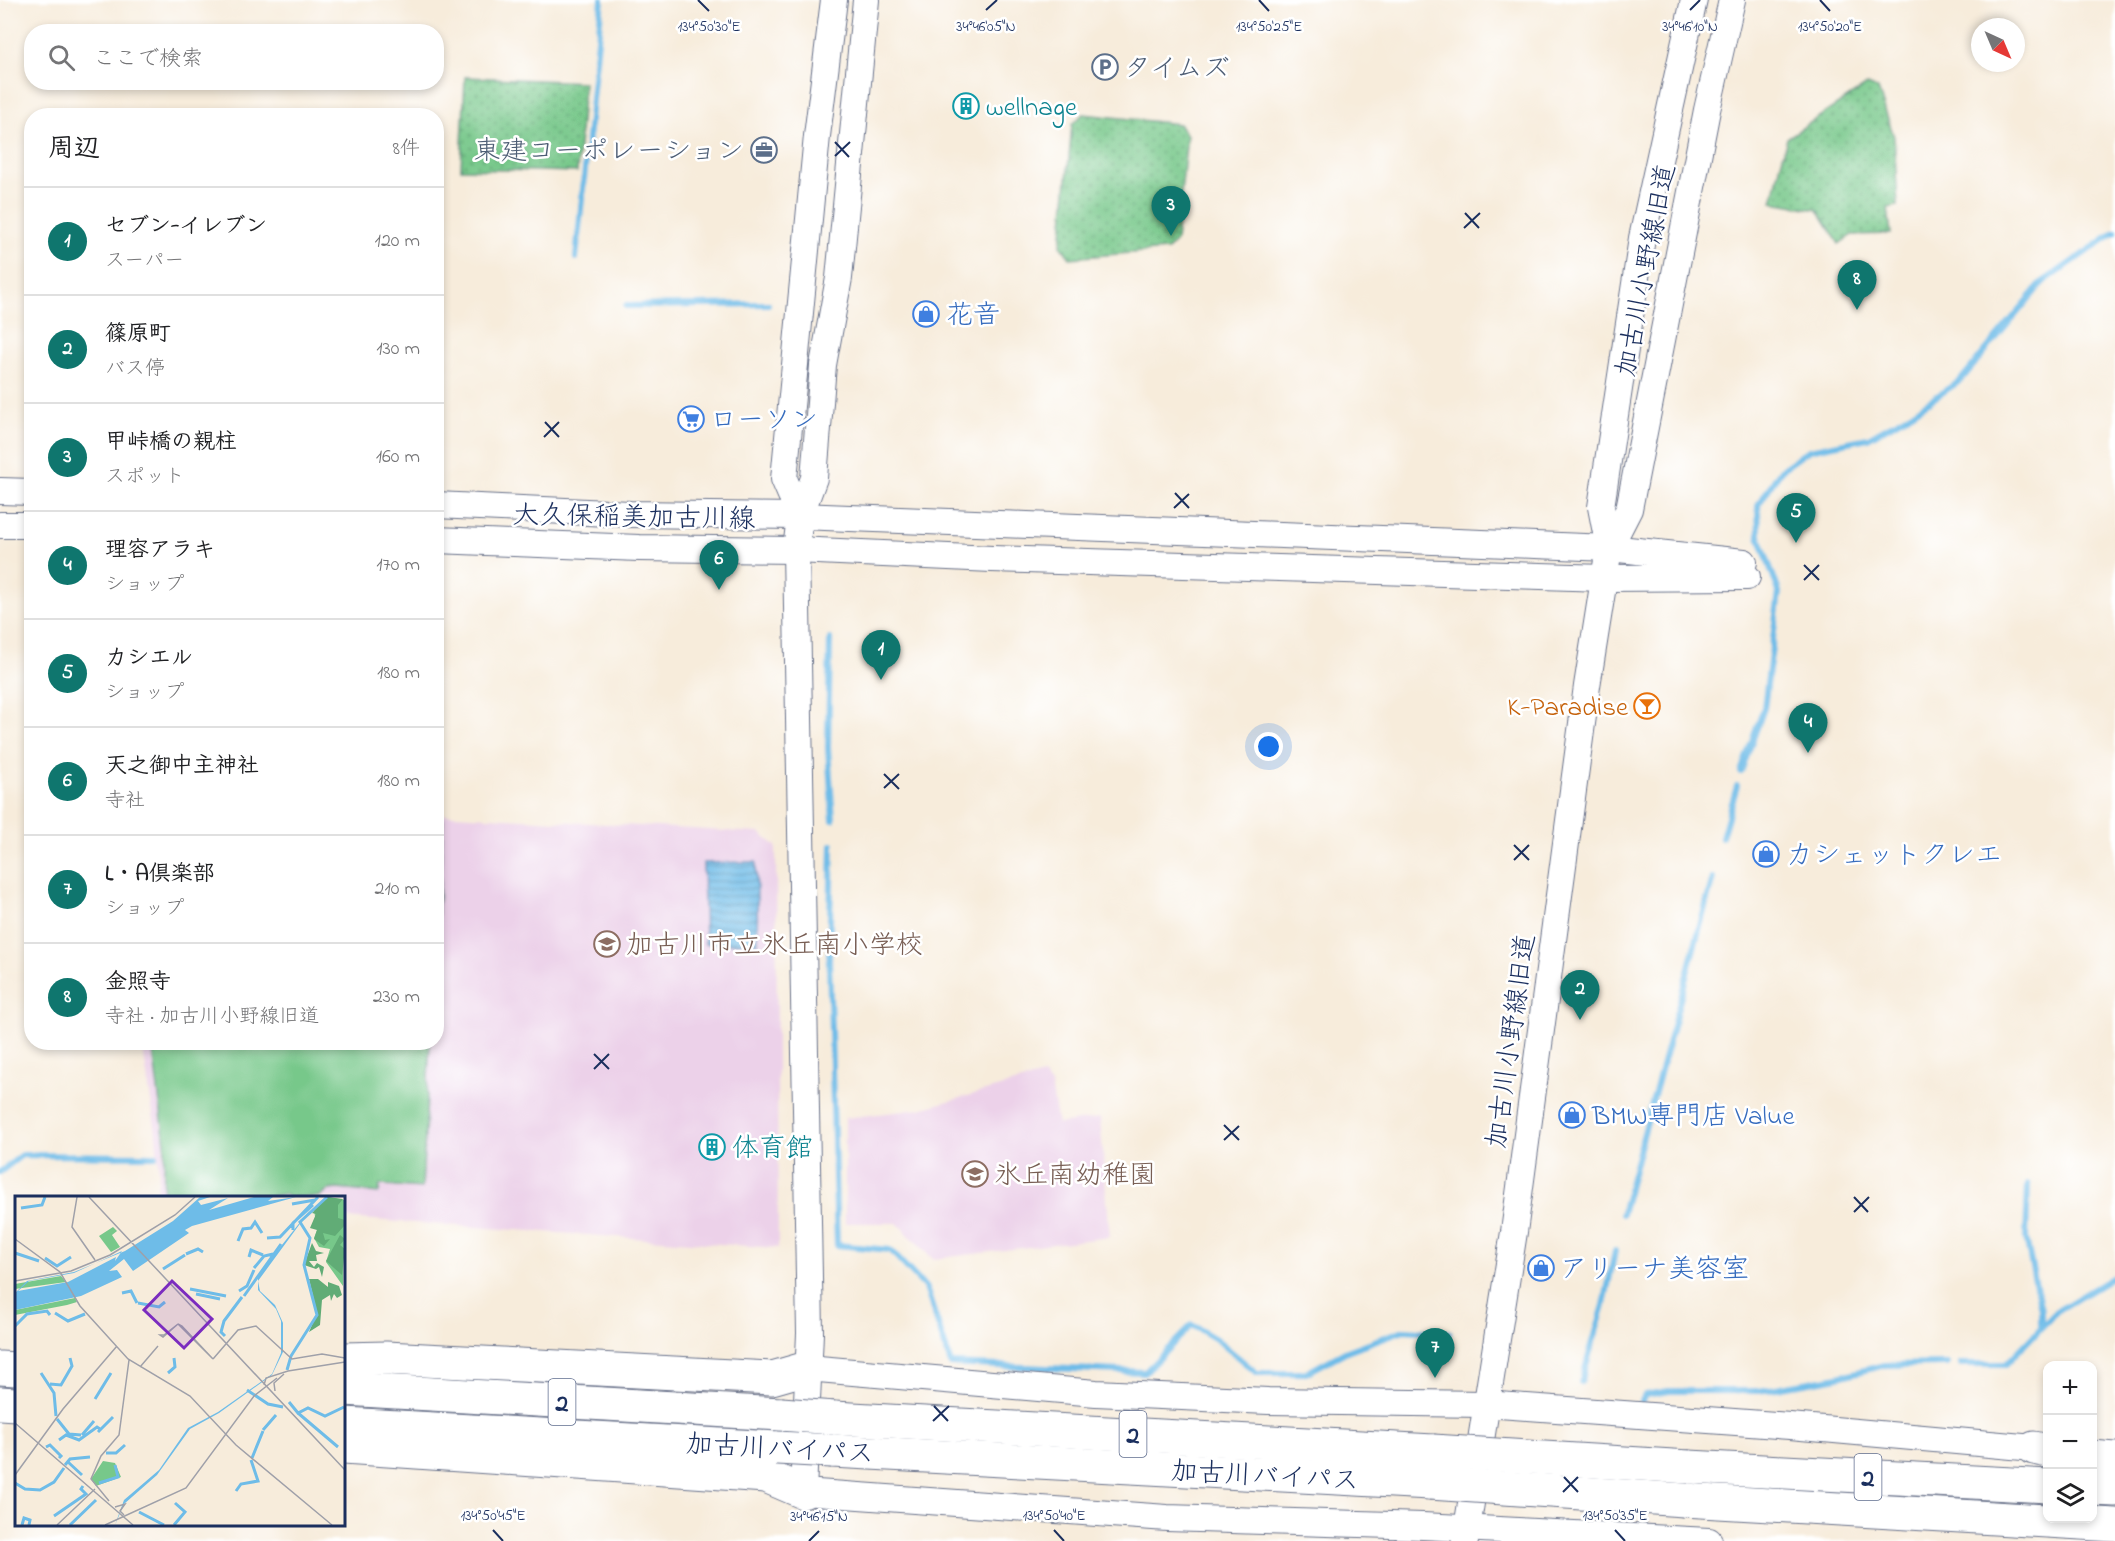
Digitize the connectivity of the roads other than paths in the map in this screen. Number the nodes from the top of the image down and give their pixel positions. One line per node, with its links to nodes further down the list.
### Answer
1 (834, 0): 8 (street, 大久保稲美加古川線)
2 (866, 0): 8 (street)
3 (1694, 0): 12 (street, 加古川小野線旧道)
4 (1732, 0): 12 (street, 加古川小野線旧道)
5 (0, 491): 6 (street)
6 (24, 492)
7 (444, 505): 8 (street, 大久保稲美加古川線)
8 (801, 516): 12 (street); 13 (street)
9 (0, 525): 10 (street)
10 (24, 525)
11 (444, 540): 13 (street, 大久保稲美加古川線)
12 (1609, 548): 14 (street, 加古川小野線旧道); 14 (street, 大久保稲美加古川線)
13 (796, 550): 14 (street, 大久保稲美加古川線); 17 (street)
14 (1604, 578): 22 (street, 加古川小野線旧道)
15 (345, 1359): 17 (highway)
16 (0, 1368): 18 (highway)
17 (807, 1368): 22 (street); 31 (street)
18 (15, 1369)
19 (345, 1389): 28 (highway, 加古川バイパス / 2, bridge)
20 (0, 1403): 21 (highway)
21 (15, 1404)
22 (1485, 1404): 25 (street); 33 (street, 加古川小野線旧道)
23 (345, 1424): 32 (highway, 加古川バイパス / 2, bridge)
24 (345, 1447): 31 (highway)
25 (2041, 1449)
26 (2097, 1457): 27 (highway)
27 (2115, 1459)
28 (2043, 1486)
29 (2097, 1489): 30 (highway)
30 (2115, 1490)
31 (803, 1492): 33 (street)
32 (2115, 1524)
33 (1466, 1535): 34 (street)
34 (1709, 1541)

